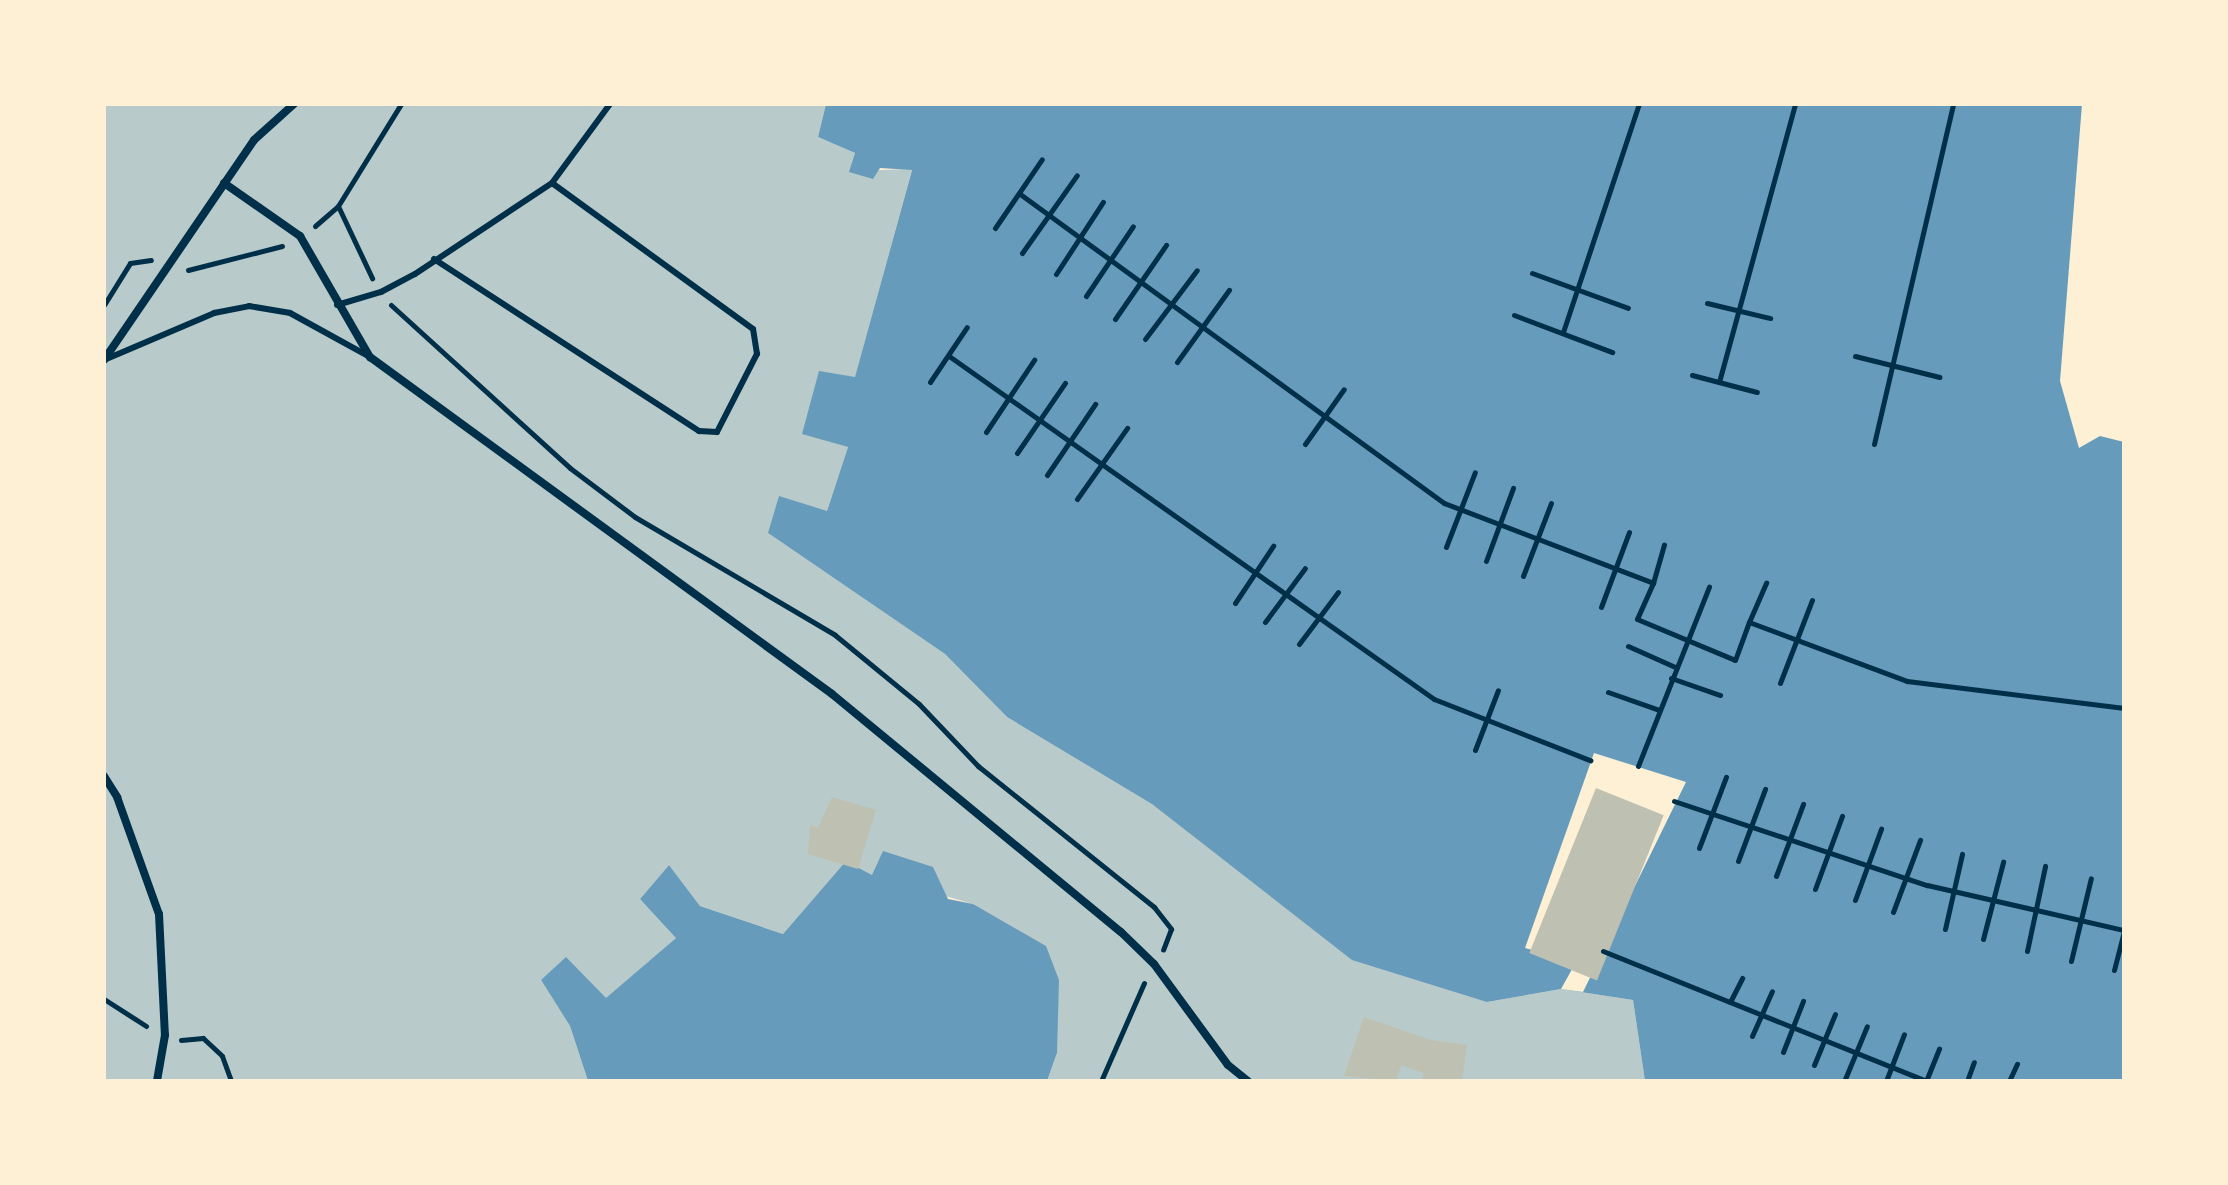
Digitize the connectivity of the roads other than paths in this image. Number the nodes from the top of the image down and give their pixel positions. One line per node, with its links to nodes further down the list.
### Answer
1 (294, 104): 3 (street)
2 (610, 104): 4 (lane)
3 (224, 183): 6 (street); 8 (street)
4 (552, 183): 5 (lane); 5 (lane)
5 (434, 259): 6 (lane)
6 (337, 305): 7 (street)
7 (370, 357): 8 (lane); 11 (street)
8 (104, 360)
9 (104, 776): 10 (street)
10 (157, 1081)
11 (1248, 1081)

